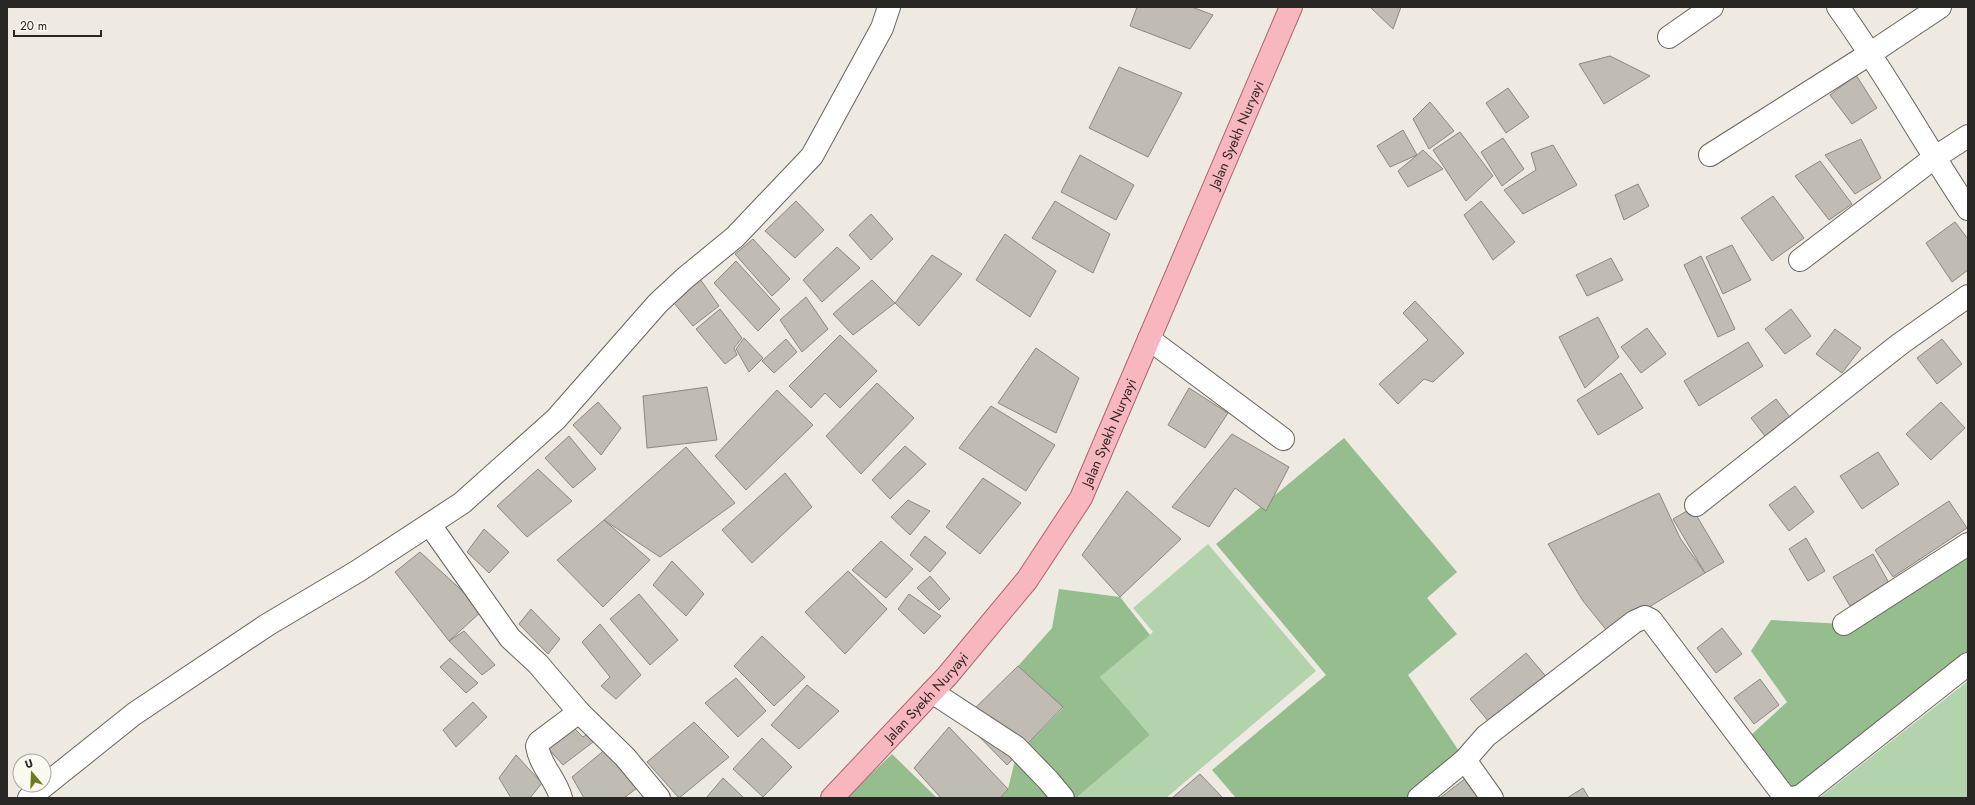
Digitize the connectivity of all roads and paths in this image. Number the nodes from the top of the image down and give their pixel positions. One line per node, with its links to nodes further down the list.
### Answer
1 (889, 7): 17 (street)
2 (1291, 7): 14 (main road, Jalan Syekh Nuryayi)
3 (1712, 7): 6 (street)
4 (1838, 7): 7 (street)
5 (1940, 7): 7 (street)
6 (1669, 36)
7 (1872, 53): 9 (street); 10 (street)
8 (1968, 136): 10 (street)
9 (1710, 155)
10 (1934, 158): 11 (street); 12 (street)
11 (1968, 209)
12 (1800, 260)
13 (1968, 296): 16 (street)
14 (1149, 339): 15 (street); 21 (main road, Jalan Syekh Nuryayi)
15 (1283, 439)
16 (1696, 505)
17 (436, 533): 22 (street); 24 (street)
18 (1968, 544): 19 (street)
19 (1844, 624)
20 (1968, 664): 32 (street)
21 (932, 692): 27 (main road, Jalan Syekh Nuryayi); 28 (street)
22 (579, 712): 25 (street); 26 (street)
23 (1466, 760): 29 (street); 30 (street); 31 (street)
24 (29, 798)
25 (561, 798)
26 (659, 798)
27 (832, 798)
28 (1063, 798)
29 (1419, 798)
30 (1492, 798)
31 (1789, 798)
32 (1792, 798)

